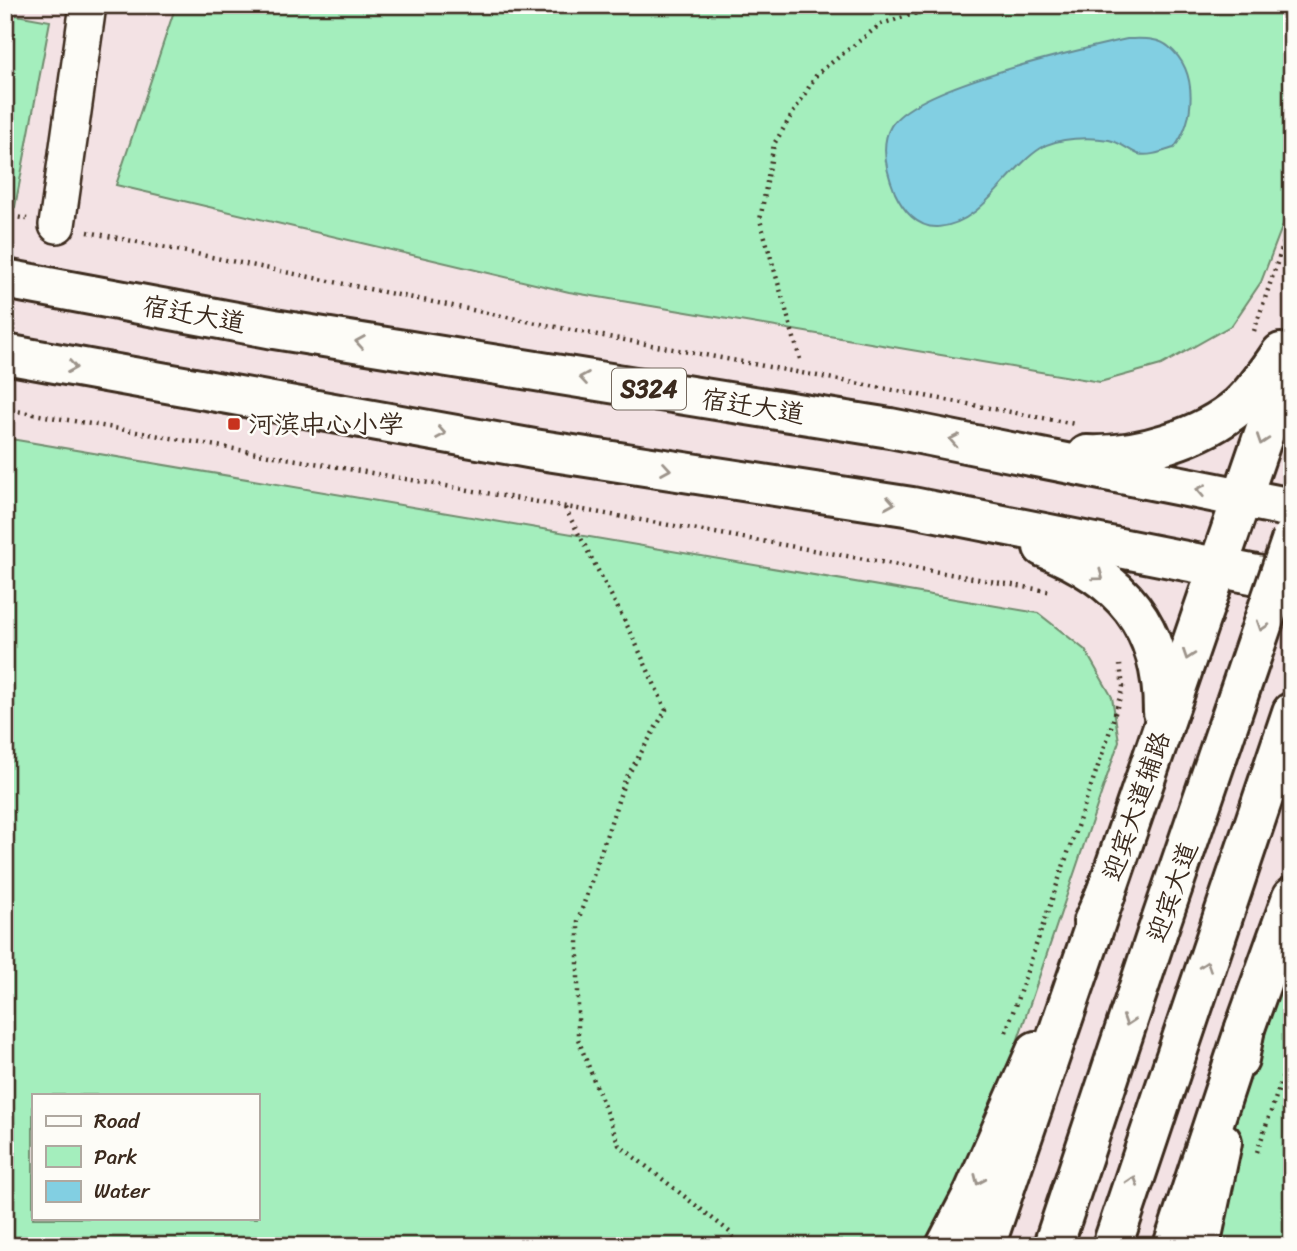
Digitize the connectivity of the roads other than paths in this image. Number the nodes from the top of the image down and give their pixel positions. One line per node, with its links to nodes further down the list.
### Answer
1 (88, 5): 2 (lane)
2 (57, 225)
3 (5, 279): 7 (main road, 宿迁大道 / S324, one-way to 3)
4 (1292, 337): 7 (main road)
5 (1292, 352): 8 (main road, 迎宾大道辅路, one-way to 8)
6 (5, 354): 10 (main road, one-way to 10)
7 (1006, 451): 8 (main road, 宿迁大道 / S324, one-way to 7)
8 (1242, 498): 9 (main road, 宿迁大道 / S324); 12 (main road, 迎宾大道辅路)
9 (1292, 508)
10 (970, 518): 12 (main road); 15 (main road, one-way to 15)
11 (1292, 538): 21 (main road, 迎宾大道, one-way to 21, bridge)
12 (1217, 567): 13 (main road); 15 (main road, 迎宾大道辅路, one-way to 15)
13 (1292, 582)
14 (1292, 712): 22 (main road, one-way to 14)
15 (1163, 727): 16 (main road, 迎宾大道辅路)
16 (1106, 893): 19 (main road, 迎宾大道辅路, one-way to 19); 20 (main road)
17 (1292, 897): 18 (main road)
18 (1245, 1028): 23 (main road); 24 (main road)
19 (946, 1246)
20 (985, 1246)
21 (1053, 1246)
22 (1112, 1246)
23 (1173, 1246)
24 (1200, 1246)

